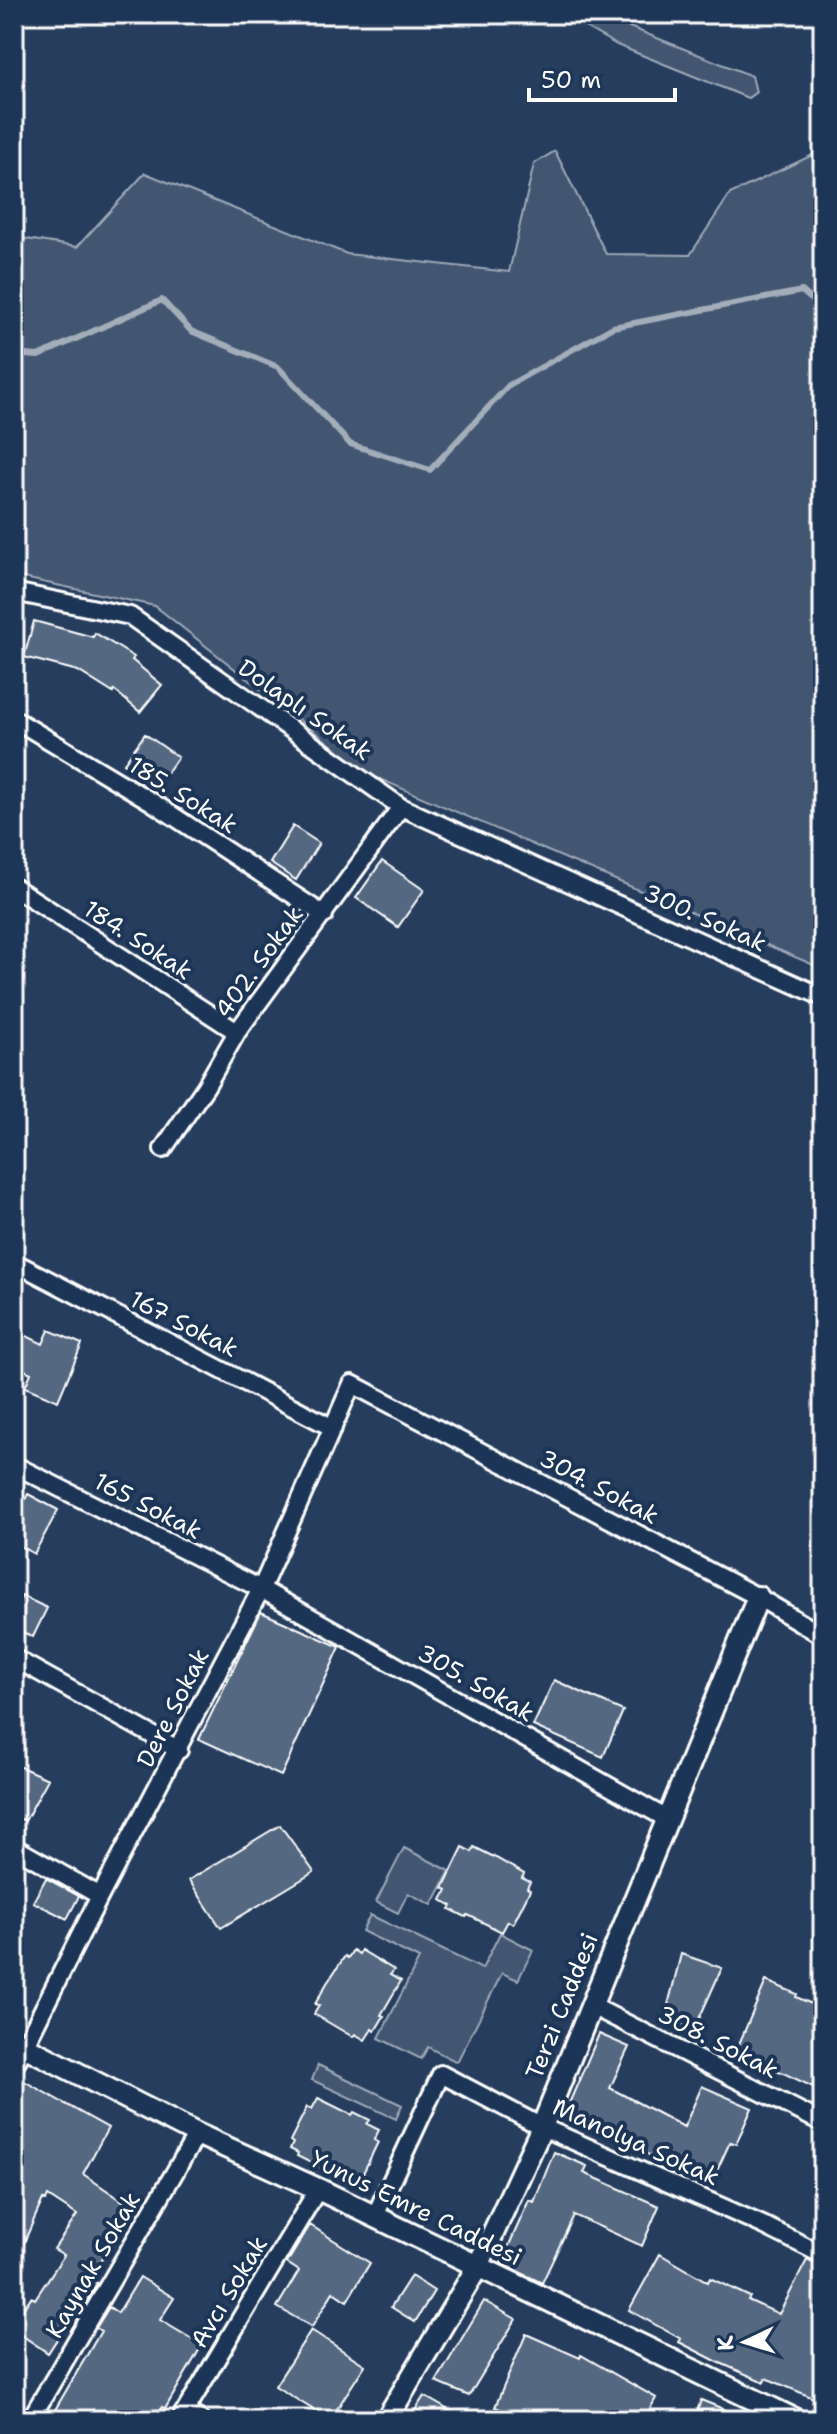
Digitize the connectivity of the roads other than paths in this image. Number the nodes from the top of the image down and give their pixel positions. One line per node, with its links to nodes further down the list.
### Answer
1 (14, 592): 3 (street, Dolaplı Sokak)
2 (14, 719): 6 (street, 185. Sokak)
3 (401, 807): 4 (street, Dolaplı Sokak); 6 (street, 402. Sokak)
4 (567, 882): 7 (street, 300. Sokak)
5 (14, 887): 8 (street, 184. Sokak)
6 (324, 915): 8 (street, 402. Sokak)
7 (823, 997)
8 (237, 1032): 9 (street, 402. Sokak)
9 (163, 1149)
10 (14, 1262): 12 (street, 167 Sokak)
11 (352, 1384): 12 (street, Dere Sokak); 15 (street, 304. Sokak)
12 (333, 1428): 14 (street, Dere Sokak)
13 (14, 1465): 14 (street, 165 Sokak)
14 (261, 1589): 18 (street, Dere Sokak); 19 (street, 305. Sokak)
15 (758, 1597): 16 (street, 304. Sokak); 19 (street, Terzi Caddesi)
16 (823, 1636)
17 (14, 1658): 18 (street)
18 (179, 1750): 21 (street, Dere Sokak)
19 (667, 1819): 22 (street, Terzi Caddesi)
20 (14, 1847): 21 (street)
21 (100, 1896): 23 (street, Dere Sokak)
22 (590, 2005): 25 (street, 308. Sokak); 26 (street, Terzi Caddesi)
23 (19, 2044): 24 (street, Dere Sokak); 27 (street, Yunus Emre Caddesi)
24 (14, 2067)
25 (823, 2123)
26 (542, 2127): 29 (street, Manolya Sokak); 30 (street, Manolya Sokak); 31 (street, Terzi Caddesi)
27 (197, 2134): 28 (street, Yunus Emre Caddesi); 33 (street, Kaynak Sokak)
28 (318, 2189): 29 (street, Yunus Emre Caddesi); 32 (street, Avcı Sokak)
29 (375, 2216): 31 (street, Yunus Emre Caddesi)
30 (823, 2255)
31 (478, 2266): 35 (street, Terzi Caddesi); 36 (street, Yunus Emre Caddesi)
32 (182, 2416): 34 (street)
33 (30, 2420)
34 (201, 2420)
35 (386, 2420)
36 (796, 2420)

